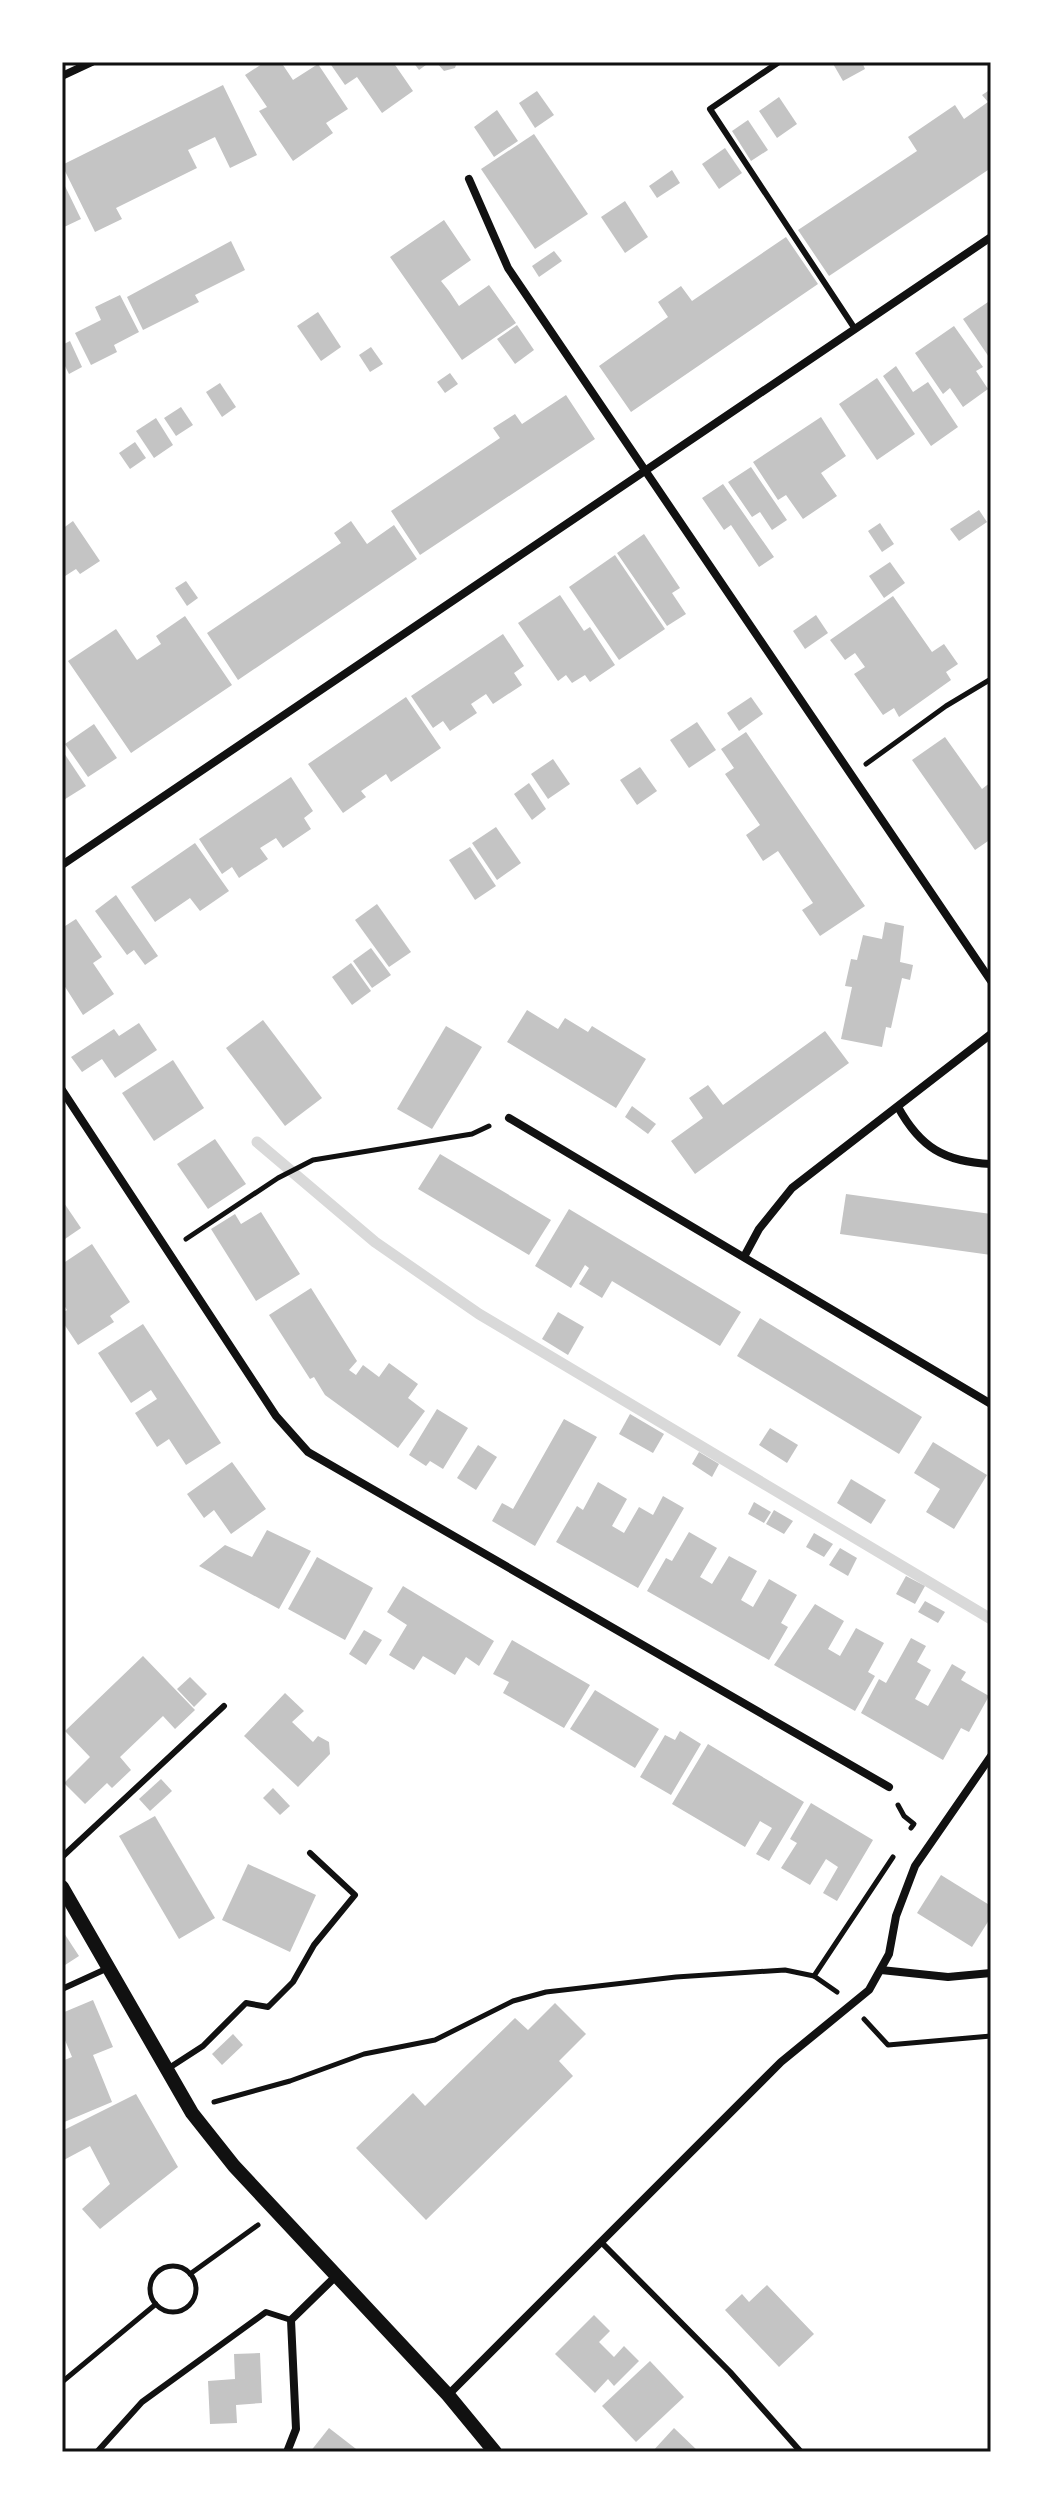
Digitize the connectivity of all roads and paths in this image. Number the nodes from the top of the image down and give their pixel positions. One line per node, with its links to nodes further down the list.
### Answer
1 (92, 62): 3 (street)
2 (779, 62): 6 (lane)
3 (62, 76)
4 (469, 179): 7 (street)
5 (991, 237): 6 (street)
6 (855, 329): 7 (street)
7 (643, 471): 9 (street); 10 (street)
8 (991, 679): 9 (path)
9 (849, 776): 11 (street)
10 (62, 865)
11 (991, 981)
12 (991, 1034): 14 (street)
13 (62, 1090): 17 (street)
14 (898, 1107): 16 (street); 18 (street)
15 (509, 1118): 17 (path); 18 (street)
16 (991, 1164)
17 (169, 1251): 22 (street)
18 (745, 1255): 19 (street)
19 (991, 1404)
20 (224, 1706): 26 (lane)
21 (991, 1756): 29 (street)
22 (889, 1787): 23 (path)
23 (906, 1837)
24 (897, 1850): 31 (path)
25 (310, 1853): 35 (lane)
26 (62, 1857)
27 (62, 1887): 28 (street)
28 (108, 1968): 32 (lane); 35 (street)
29 (881, 1970): 30 (street); 33 (street)
30 (991, 1973)
31 (814, 1976): 33 (path); 36 (path)
32 (62, 1989)
33 (853, 2006): 34 (path); 38 (street)
34 (991, 2036)
35 (166, 2070): 36 (street)
36 (192, 2113): 37 (street)
37 (277, 2212): 39 (path); 40 (street)
38 (602, 2243): 44 (street); 48 (lane)
39 (190, 2274): 41 (path); 41 (path)
40 (336, 2276): 42 (street); 44 (street)
41 (156, 2304): 43 (path)
42 (291, 2320): 45 (lane); 46 (street)
43 (62, 2382)
44 (448, 2395): 47 (street)
45 (97, 2452)
46 (287, 2452)
47 (495, 2452)
48 (801, 2452)

